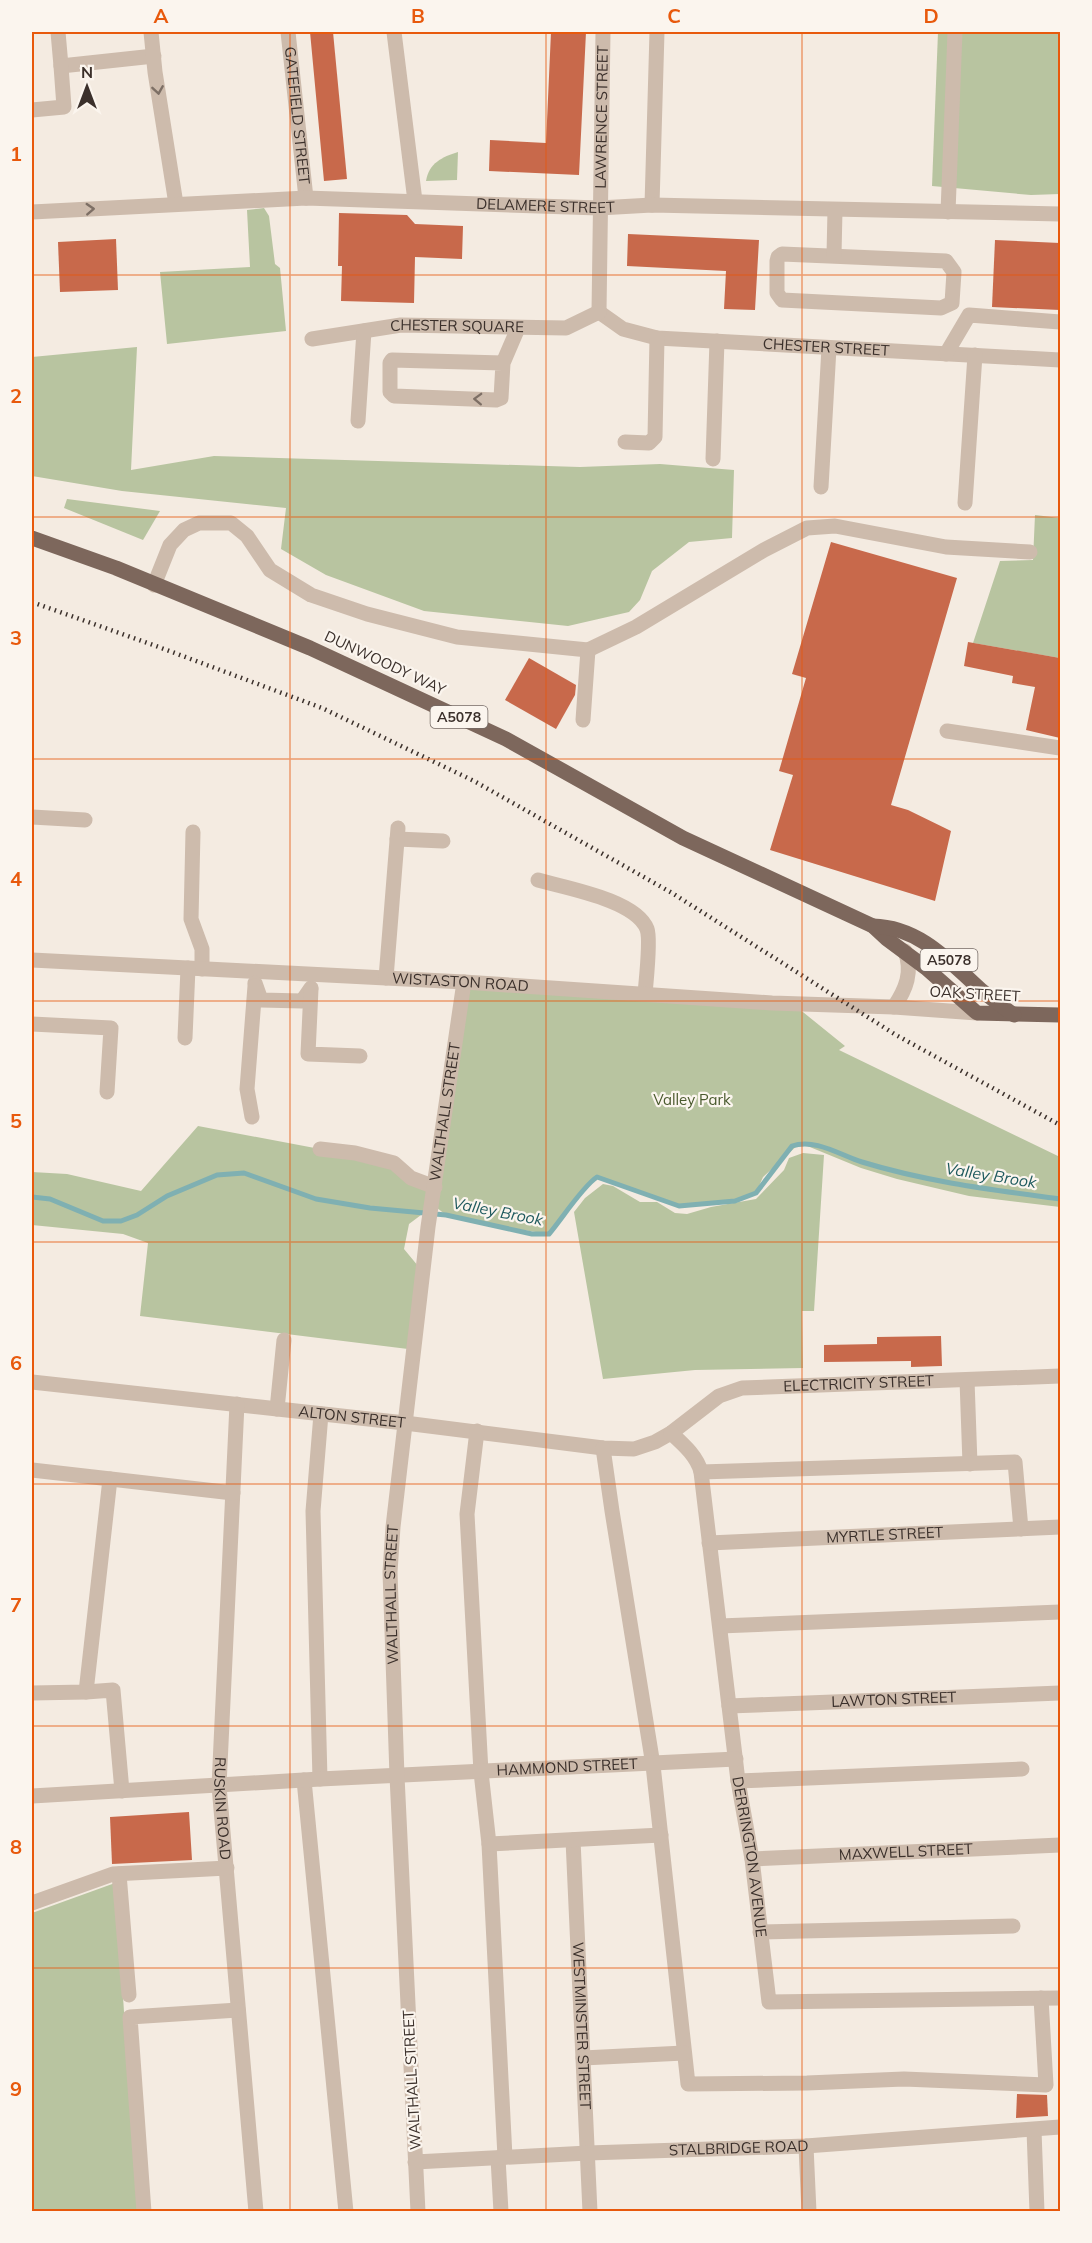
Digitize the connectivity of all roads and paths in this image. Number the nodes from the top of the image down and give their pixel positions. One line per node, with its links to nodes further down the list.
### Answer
1 (58, 32): 9 (street)
2 (151, 32): 8 (street)
3 (288, 32): 11 (street, GATEFIELD STREET)
4 (394, 32): 12 (street)
5 (603, 32): 15 (street, LAWRENCE STREET)
6 (657, 32): 14 (street)
7 (955, 32): 18 (street)
8 (153, 56): 9 (street); 13 (street, one-way to 13)
9 (61, 66): 10 (street)
10 (32, 110)
11 (306, 198): 12 (street, DELAMERE STREET); 13 (street, DELAMERE STREET)
12 (415, 201): 15 (street, DELAMERE STREET)
13 (176, 204): 17 (street, DELAMERE STREET, one-way to 13)
14 (652, 206): 15 (street, DELAMERE STREET); 16 (street, DELAMERE STREET)
15 (599, 208): 21 (street, LAWRENCE STREET)
16 (836, 210): 18 (street, DELAMERE STREET); 20 (street)
17 (32, 212)
18 (948, 212): 19 (street, DELAMERE STREET)
19 (1060, 214)
20 (834, 255): 20 (street)
21 (599, 312): 23 (street, CHESTER SQUARE); 25 (street, CHESTER STREET)
22 (1060, 322): 29 (street)
23 (518, 328): 24 (street, CHESTER SQUARE); 32 (street)
24 (364, 331): 26 (street, CHESTER SQUARE); 33 (street)
25 (657, 338): 27 (street, CHESTER STREET); 34 (street)
26 (312, 339)
27 (717, 342): 28 (street, CHESTER STREET); 35 (street)
28 (830, 348): 29 (street, CHESTER STREET); 36 (street)
29 (946, 354): 30 (street, CHESTER STREET)
30 (975, 355): 31 (street, CHESTER STREET); 37 (street)
31 (1060, 360)
32 (502, 363): 32 (street, one-way to 32)
33 (357, 422)
34 (625, 442)
35 (713, 459)
36 (821, 487)
37 (965, 503)
38 (32, 538): 40 (main road, DUNWOODY WAY / A5078)
39 (1030, 552): 41 (street)
40 (154, 585): 41 (street); 50 (main road, DUNWOODY WAY / A5078)
41 (588, 650): 42 (street)
42 (583, 720)
43 (947, 731): 44 (street)
44 (1060, 748)
45 (32, 817): 46 (street)
46 (85, 820)
47 (193, 832): 53 (street)
48 (443, 841): 54 (street)
49 (538, 880): 58 (street)
50 (873, 926): 51 (main road, DUNWOODY WAY / A5078); 61 (main road, DUNWOODY WAY / A5078)
51 (905, 951): 59 (street, A5078); 60 (main road, DUNWOODY WAY / A5078)
52 (32, 960): 53 (street, WISTASTON ROAD)
53 (195, 968): 55 (street, WISTASTON ROAD); 64 (street)
54 (386, 978): 56 (street, WISTASTON ROAD); 57 (street, WISTASTON ROAD)
55 (255, 979): 56 (street, WISTASTON ROAD); 56 (street); 67 (street)
56 (311, 982): 65 (street)
57 (464, 982): 58 (street, WISTASTON ROAD); 69 (street, WALTHALL STREET)
58 (645, 994): 59 (street, WISTASTON ROAD)
59 (891, 1007): 60 (street, OAK STREET)
60 (977, 1014): 61 (main road, OAK STREET)
61 (1015, 1015): 62 (main road, OAK STREET)
62 (1060, 1015)
63 (32, 1024): 66 (street)
64 (185, 1038)
65 (360, 1056)
66 (107, 1092)
67 (252, 1117)
68 (320, 1149): 69 (street)
69 (435, 1187): 77 (street, WALTHALL STREET)
70 (284, 1340): 75 (street)
71 (1060, 1376): 72 (street, ELECTRICITY STREET)
72 (967, 1380): 79 (street, ELECTRICITY STREET); 81 (street)
73 (32, 1382): 74 (street, ALTON STREET)
74 (237, 1404): 75 (street, ALTON STREET); 85 (street, RUSKIN ROAD)
75 (277, 1409): 76 (street, ALTON STREET)
76 (321, 1414): 77 (street, ALTON STREET); 100 (street)
77 (405, 1423): 78 (street, ALTON STREET); 99 (street, WALTHALL STREET)
78 (477, 1431): 80 (street, ALTON STREET); 98 (street)
79 (671, 1433): 80 (street, ALTON STREET); 83 (street, DERRINGTON AVENUE)
80 (603, 1448): 96 (street)
81 (970, 1464): 83 (street); 87 (street)
82 (32, 1470): 84 (street)
83 (701, 1472): 88 (street, DERRINGTON AVENUE)
84 (110, 1479): 85 (street); 91 (street)
85 (233, 1493): 103 (street, RUSKIN ROAD)
86 (1060, 1527): 87 (street, MYRTLE STREET)
87 (1021, 1529): 88 (street, MYRTLE STREET)
88 (709, 1544): 90 (street, DERRINGTON AVENUE)
89 (1060, 1612): 90 (street)
90 (720, 1626): 94 (street, DERRINGTON AVENUE)
91 (86, 1692): 92 (street); 104 (street)
92 (32, 1693)
93 (1060, 1693): 94 (street, LAWTON STREET)
94 (729, 1706): 95 (street, DERRINGTON AVENUE)
95 (736, 1760): 96 (street, HAMMOND STREET); 102 (street, DERRINGTON AVENUE)
96 (653, 1765): 98 (street, HAMMOND STREET); 106 (street)
97 (1022, 1769): 102 (street)
98 (481, 1772): 99 (street, HAMMOND STREET); 108 (street)
99 (397, 1776): 100 (street, HAMMOND STREET); 127 (street, WALTHALL STREET)
100 (320, 1779): 101 (street, HAMMOND STREET)
101 (304, 1780): 103 (street, HAMMOND STREET); 130 (street)
102 (738, 1781): 110 (street, DERRINGTON AVENUE)
103 (219, 1786): 104 (street, HAMMOND STREET); 111 (street, RUSKIN ROAD)
104 (122, 1791): 105 (street, HAMMOND STREET)
105 (32, 1796)
106 (661, 1835): 107 (street); 120 (street)
107 (573, 1840): 108 (street); 121 (street, WESTMINSTER STREET)
108 (489, 1844): 126 (street)
109 (1060, 1845): 110 (street, MAXWELL STREET)
110 (752, 1859): 115 (street, DERRINGTON AVENUE)
111 (227, 1868): 112 (street); 119 (street, RUSKIN ROAD)
112 (119, 1874): 113 (street); 116 (street)
113 (32, 1903)
114 (1013, 1926): 115 (street)
115 (760, 1932): 117 (street, DERRINGTON AVENUE)
116 (129, 1995)
117 (1041, 1998): 118 (street, DERRINGTON AVENUE); 120 (street)
118 (1060, 1998)
119 (238, 2010): 128 (street); 129 (street, RUSKIN ROAD)
120 (684, 2053): 121 (street)
121 (583, 2058): 125 (street, WESTMINSTER STREET)
122 (1060, 2127): 123 (street, STALBRIDGE ROAD)
123 (1034, 2130): 124 (street, STALBRIDGE ROAD); 135 (street)
124 (806, 2146): 125 (street, STALBRIDGE ROAD); 134 (street)
125 (588, 2153): 126 (street, STALBRIDGE ROAD); 133 (street, WESTMINSTER STREET)
126 (502, 2157): 127 (street, STALBRIDGE ROAD); 132 (street)
127 (415, 2162): 131 (street, WALTHALL STREET)
128 (144, 2211)
129 (256, 2211)
130 (346, 2211)
131 (418, 2211)
132 (501, 2211)
133 (590, 2211)
134 (809, 2211)
135 (1037, 2211)

